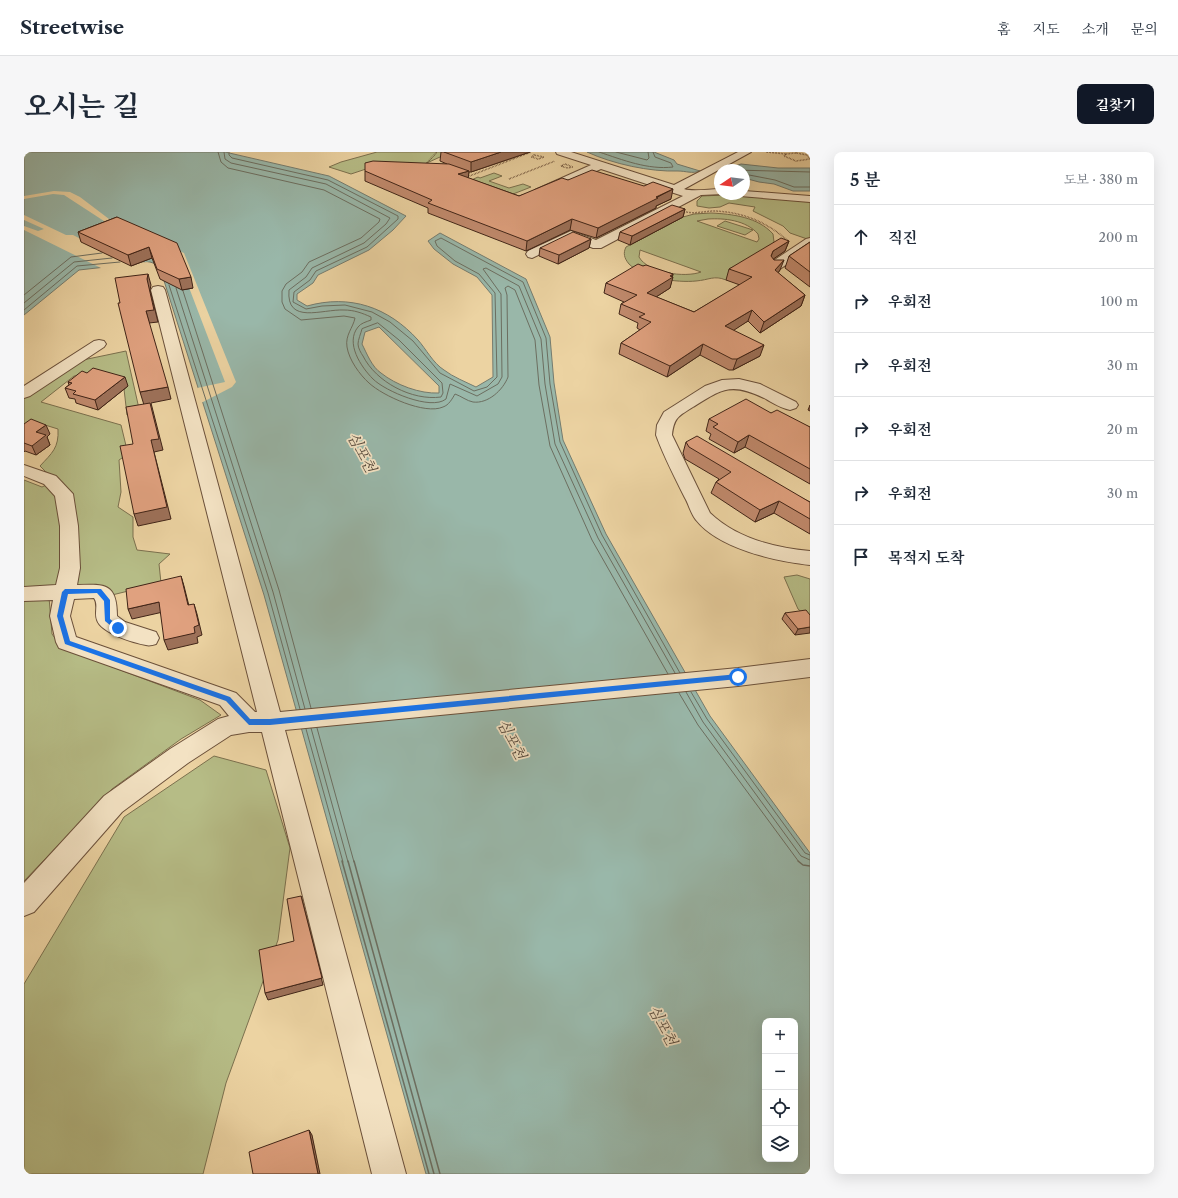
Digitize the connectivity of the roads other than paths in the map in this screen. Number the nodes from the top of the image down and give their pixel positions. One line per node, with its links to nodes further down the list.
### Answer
1 (746, 152): 6 (street)
2 (561, 154): 3 (street)
3 (601, 165): 4 (street); 5 (street)
4 (618, 170): 5 (street); 6 (street)
5 (584, 172): 10 (street)
6 (675, 190): 9 (street)
7 (714, 192): 9 (street)
8 (750, 194): 11 (street)
9 (692, 195): 13 (street)
10 (530, 196)
11 (810, 199)
12 (810, 242): 14 (street)
13 (532, 254)
14 (775, 266)
15 (158, 290): 25 (street)
16 (99, 344): 17 (street)
17 (24, 393)
18 (790, 405): 20 (street)
19 (24, 470): 21 (street)
20 (809, 550)
21 (65, 592): 22 (street); 23 (street); 25 (street)
22 (24, 594)
23 (148, 638)
24 (810, 668): 25 (street)
25 (259, 722): 26 (street); 27 (street)
26 (24, 903)
27 (389, 1174)

